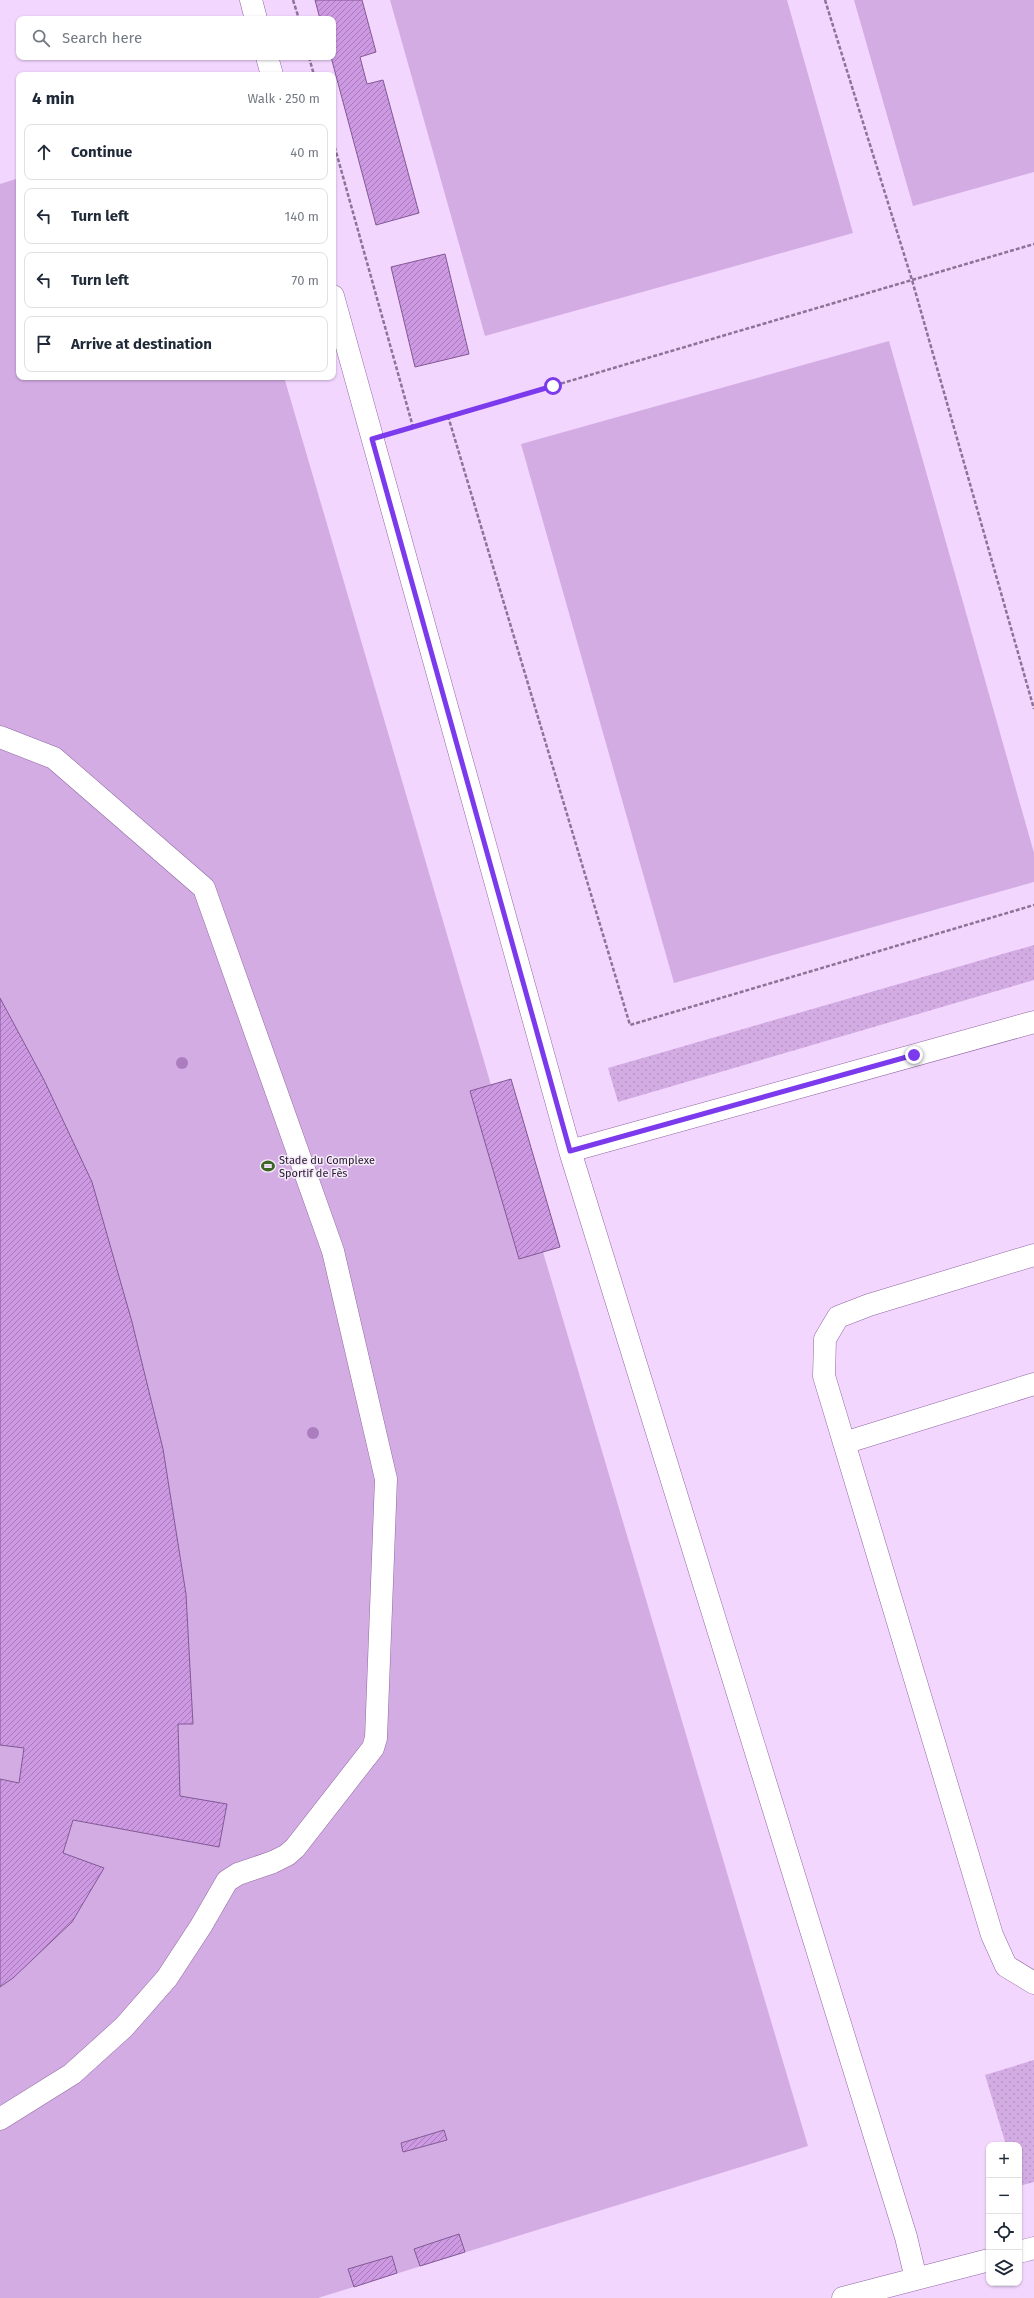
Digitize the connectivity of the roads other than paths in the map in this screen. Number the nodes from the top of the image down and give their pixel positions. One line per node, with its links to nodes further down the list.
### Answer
1 (251, 0): 2 (street)
2 (255, 16)
3 (268, 60): 4 (street)
4 (271, 72)
5 (336, 307): 8 (street)
6 (0, 737): 13 (street)
7 (1034, 1022): 8 (street)
8 (570, 1151): 17 (street)
9 (1034, 1255): 11 (street)
10 (1034, 1384): 11 (street)
11 (844, 1443): 12 (street)
12 (1034, 1983)
13 (0, 2119)
14 (1034, 2248): 15 (street)
15 (1022, 2251)
16 (986, 2261): 17 (street)
17 (916, 2279): 18 (street)
18 (846, 2298)

